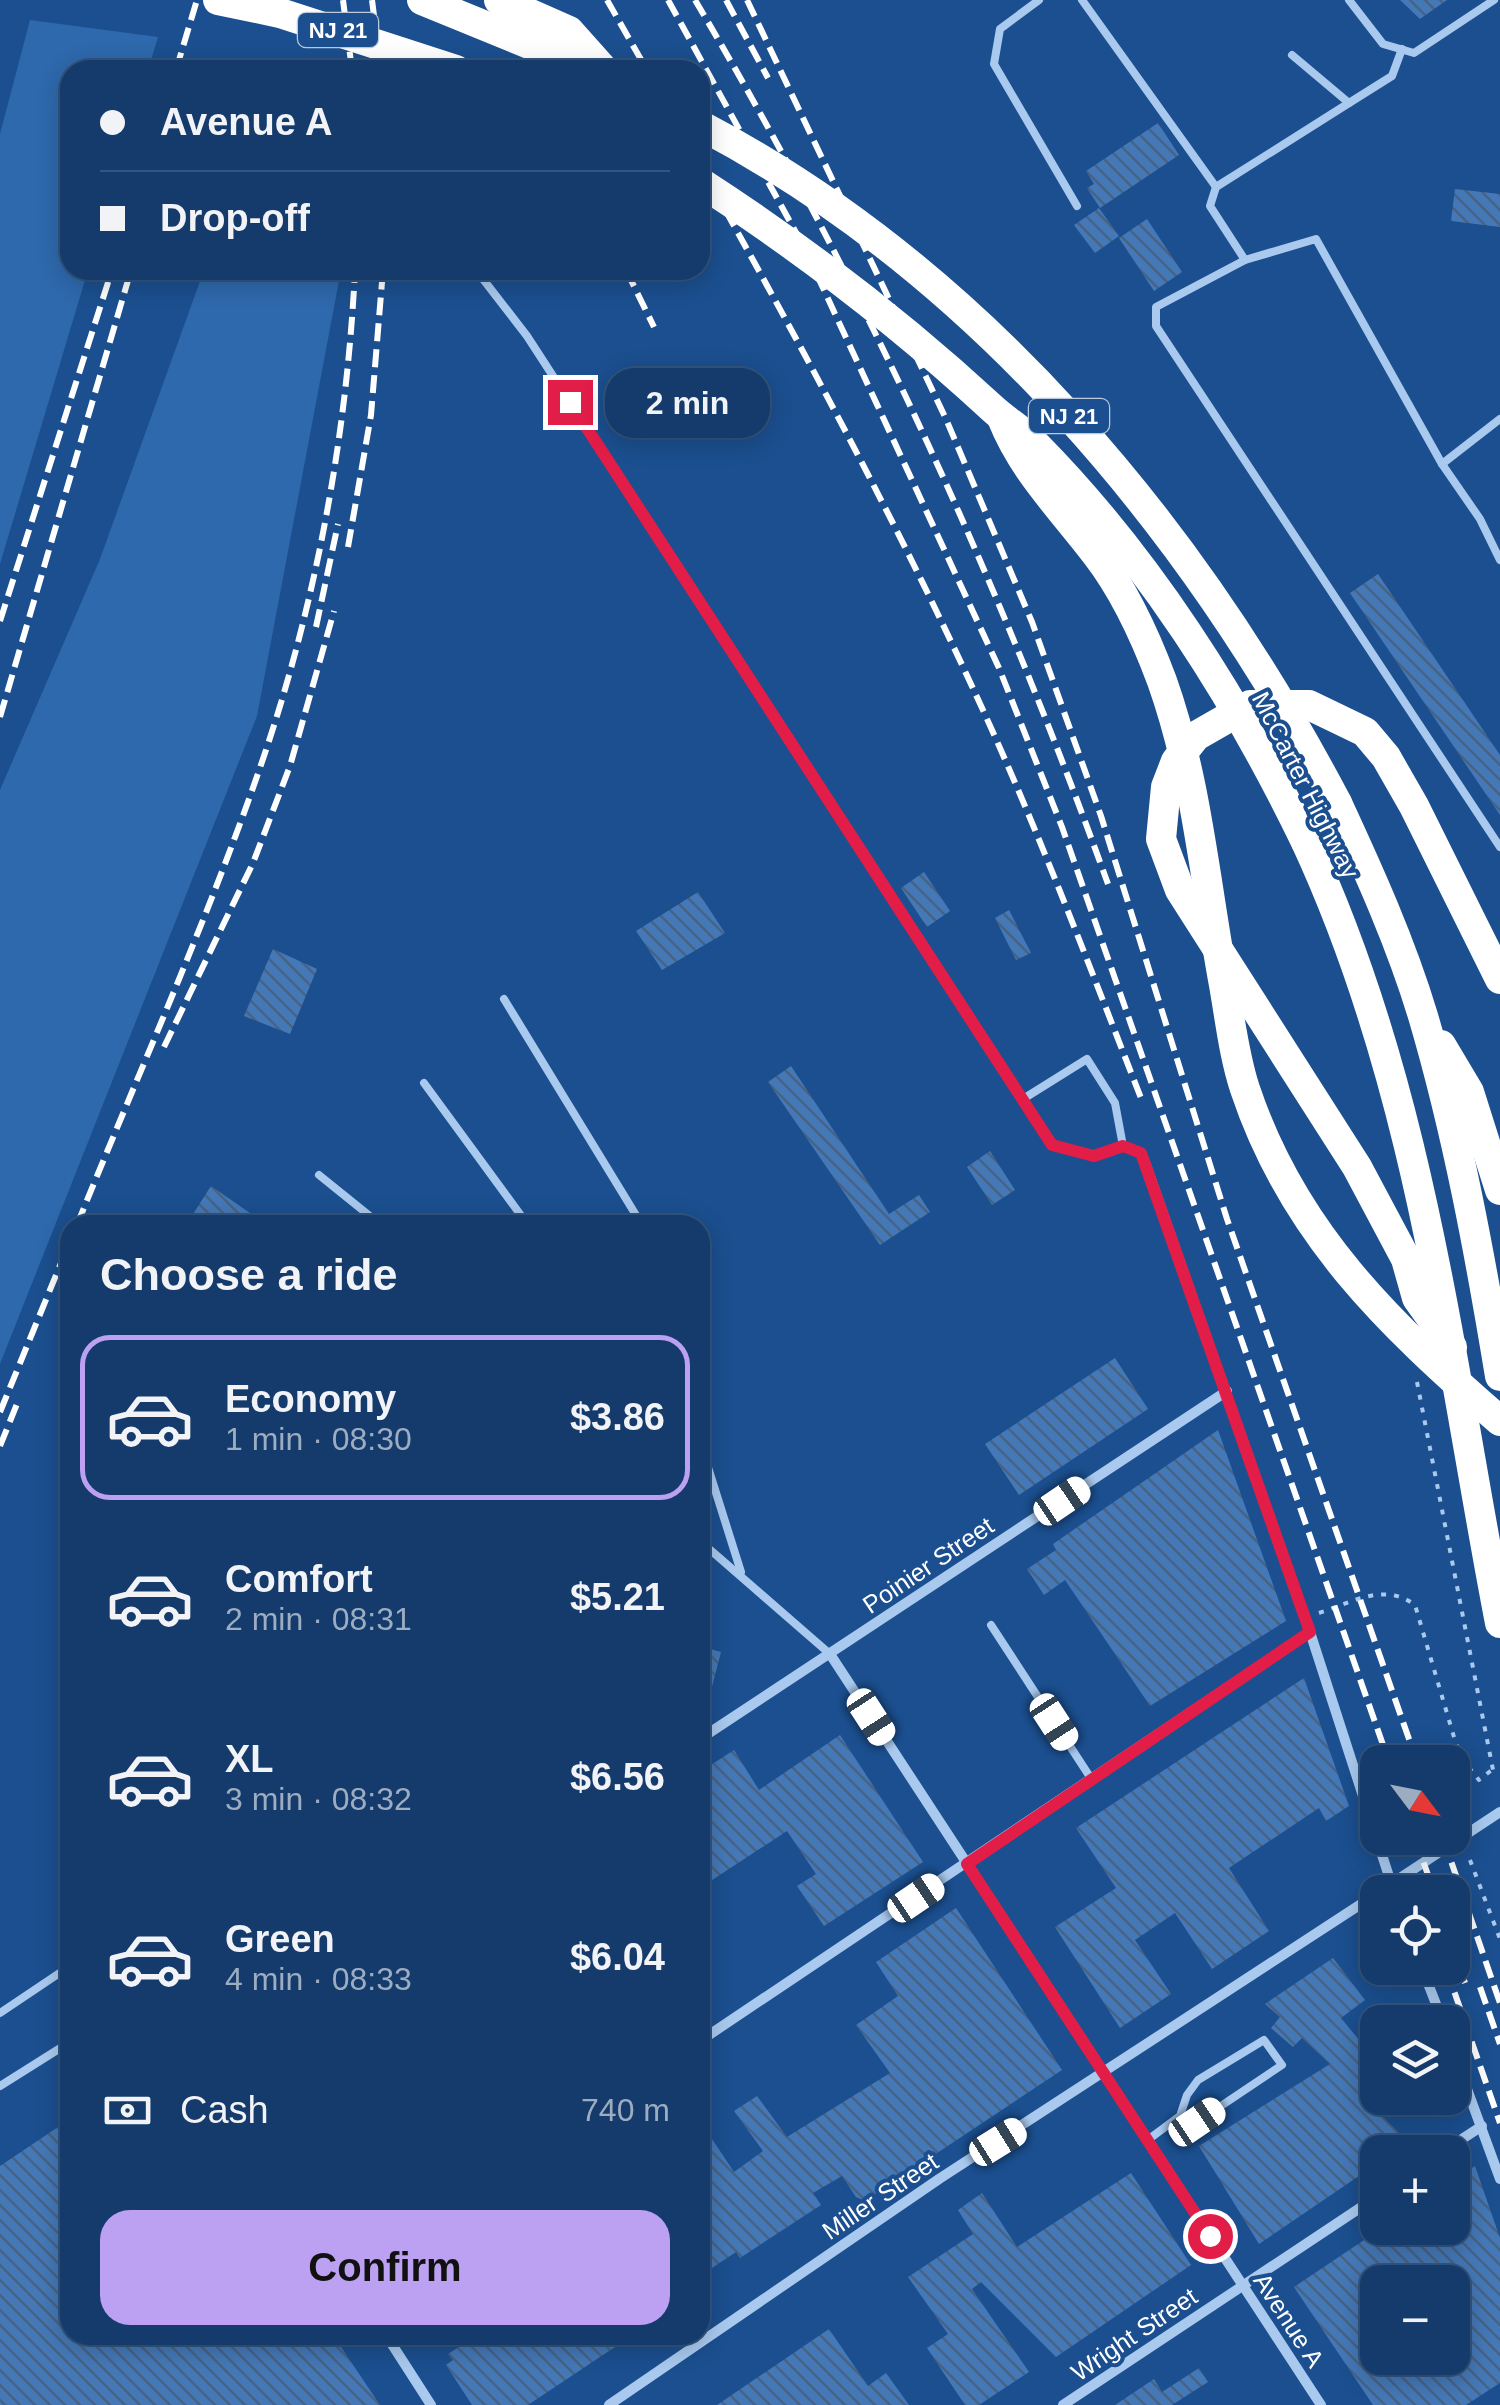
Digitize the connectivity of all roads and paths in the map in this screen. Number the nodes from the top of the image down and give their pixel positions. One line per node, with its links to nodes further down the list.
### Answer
1 (218, 0): 10 (highway, NJ 21, bridge)
2 (422, 0): 11 (highway)
3 (499, 0): 12 (highway)
4 (1038, 0): 17 (lane)
5 (1082, 0): 15 (lane)
6 (1349, 0): 8 (lane)
7 (1494, 0): 8 (lane)
8 (1402, 49): 13 (lane)
9 (1292, 55): 13 (lane)
10 (425, 60)
11 (569, 60)
12 (595, 60)
13 (1349, 104): 15 (lane)
14 (710, 131): 27 (highway, McCarter Highway / NJ 21, bridge)
15 (1216, 187): 18 (lane)
16 (710, 188): 20 (highway, McCarter Highway / NJ 21, bridge)
17 (1077, 206)
18 (1245, 260): 22 (lane); 24 (lane)
19 (484, 280): 29 (lane)
20 (1002, 418): 36 (highway, McCarter Highway / NJ 21, bridge); 40 (highway, bridge)
21 (1500, 420): 22 (lane)
22 (1442, 464): 23 (lane)
23 (1500, 560)
24 (1500, 847)
25 (1500, 980): 36 (highway)
26 (504, 999): 35 (lane)
27 (1422, 1013): 32 (highway); 37 (highway, McCarter Highway / NJ 21)
28 (424, 1084): 34 (lane)
29 (1022, 1099): 30 (lane); 30 (lane)
30 (1123, 1146): 39 (street)
31 (320, 1175): 33 (lane)
32 (1500, 1190)
33 (368, 1215)
34 (521, 1215)
35 (636, 1215)
36 (1452, 1347): 46 (highway, McCarter Highway / NJ 21)
37 (1500, 1376)
38 (1417, 1382): 44 (path)
39 (1227, 1391): 44 (street); 48 (street, Poinier Street)
40 (1500, 1421)
41 (710, 1474): 43 (lane)
42 (710, 1548): 43 (lane)
43 (741, 1572): 48 (lane)
44 (1305, 1618): 47 (street)
45 (991, 1624): 50 (lane)
46 (1500, 1624)
47 (1310, 1632): 50 (street); 54 (street)
48 (830, 1654): 49 (street, Poinier Street); 53 (street, Avenue A)
49 (710, 1732)
50 (1092, 1780): 53 (street)
51 (1500, 1812): 55 (street, Miller Street)
52 (1470, 1860): 57 (path)
53 (967, 1864): 60 (street); 62 (street, Avenue A)
54 (1389, 1875)
55 (1411, 1875)
56 (1360, 1905): 62 (street, Miller Street)
57 (1500, 1938)
58 (60, 1973): 59 (lane)
59 (0, 2013)
60 (710, 2035)
61 (60, 2048): 63 (lane)
62 (1106, 2074): 68 (street, Avenue A); 72 (street, Miller Street)
63 (0, 2086)
64 (1470, 2095): 66 (street)
65 (1180, 2116): 65 (lane); 68 (lane)
66 (1482, 2126): 67 (street); 69 (street)
67 (1468, 2135)
68 (1149, 2139): 71 (street, Avenue A)
69 (1500, 2179)
70 (1360, 2208): 71 (street, Wright Street)
71 (1242, 2286): 77 (street, Wright Street); 78 (street, Avenue A)
72 (710, 2336)
73 (392, 2345): 75 (street)
74 (697, 2345): 76 (street, Miller Street)
75 (431, 2405)
76 (609, 2405)
77 (1063, 2405)
78 (1321, 2405)

